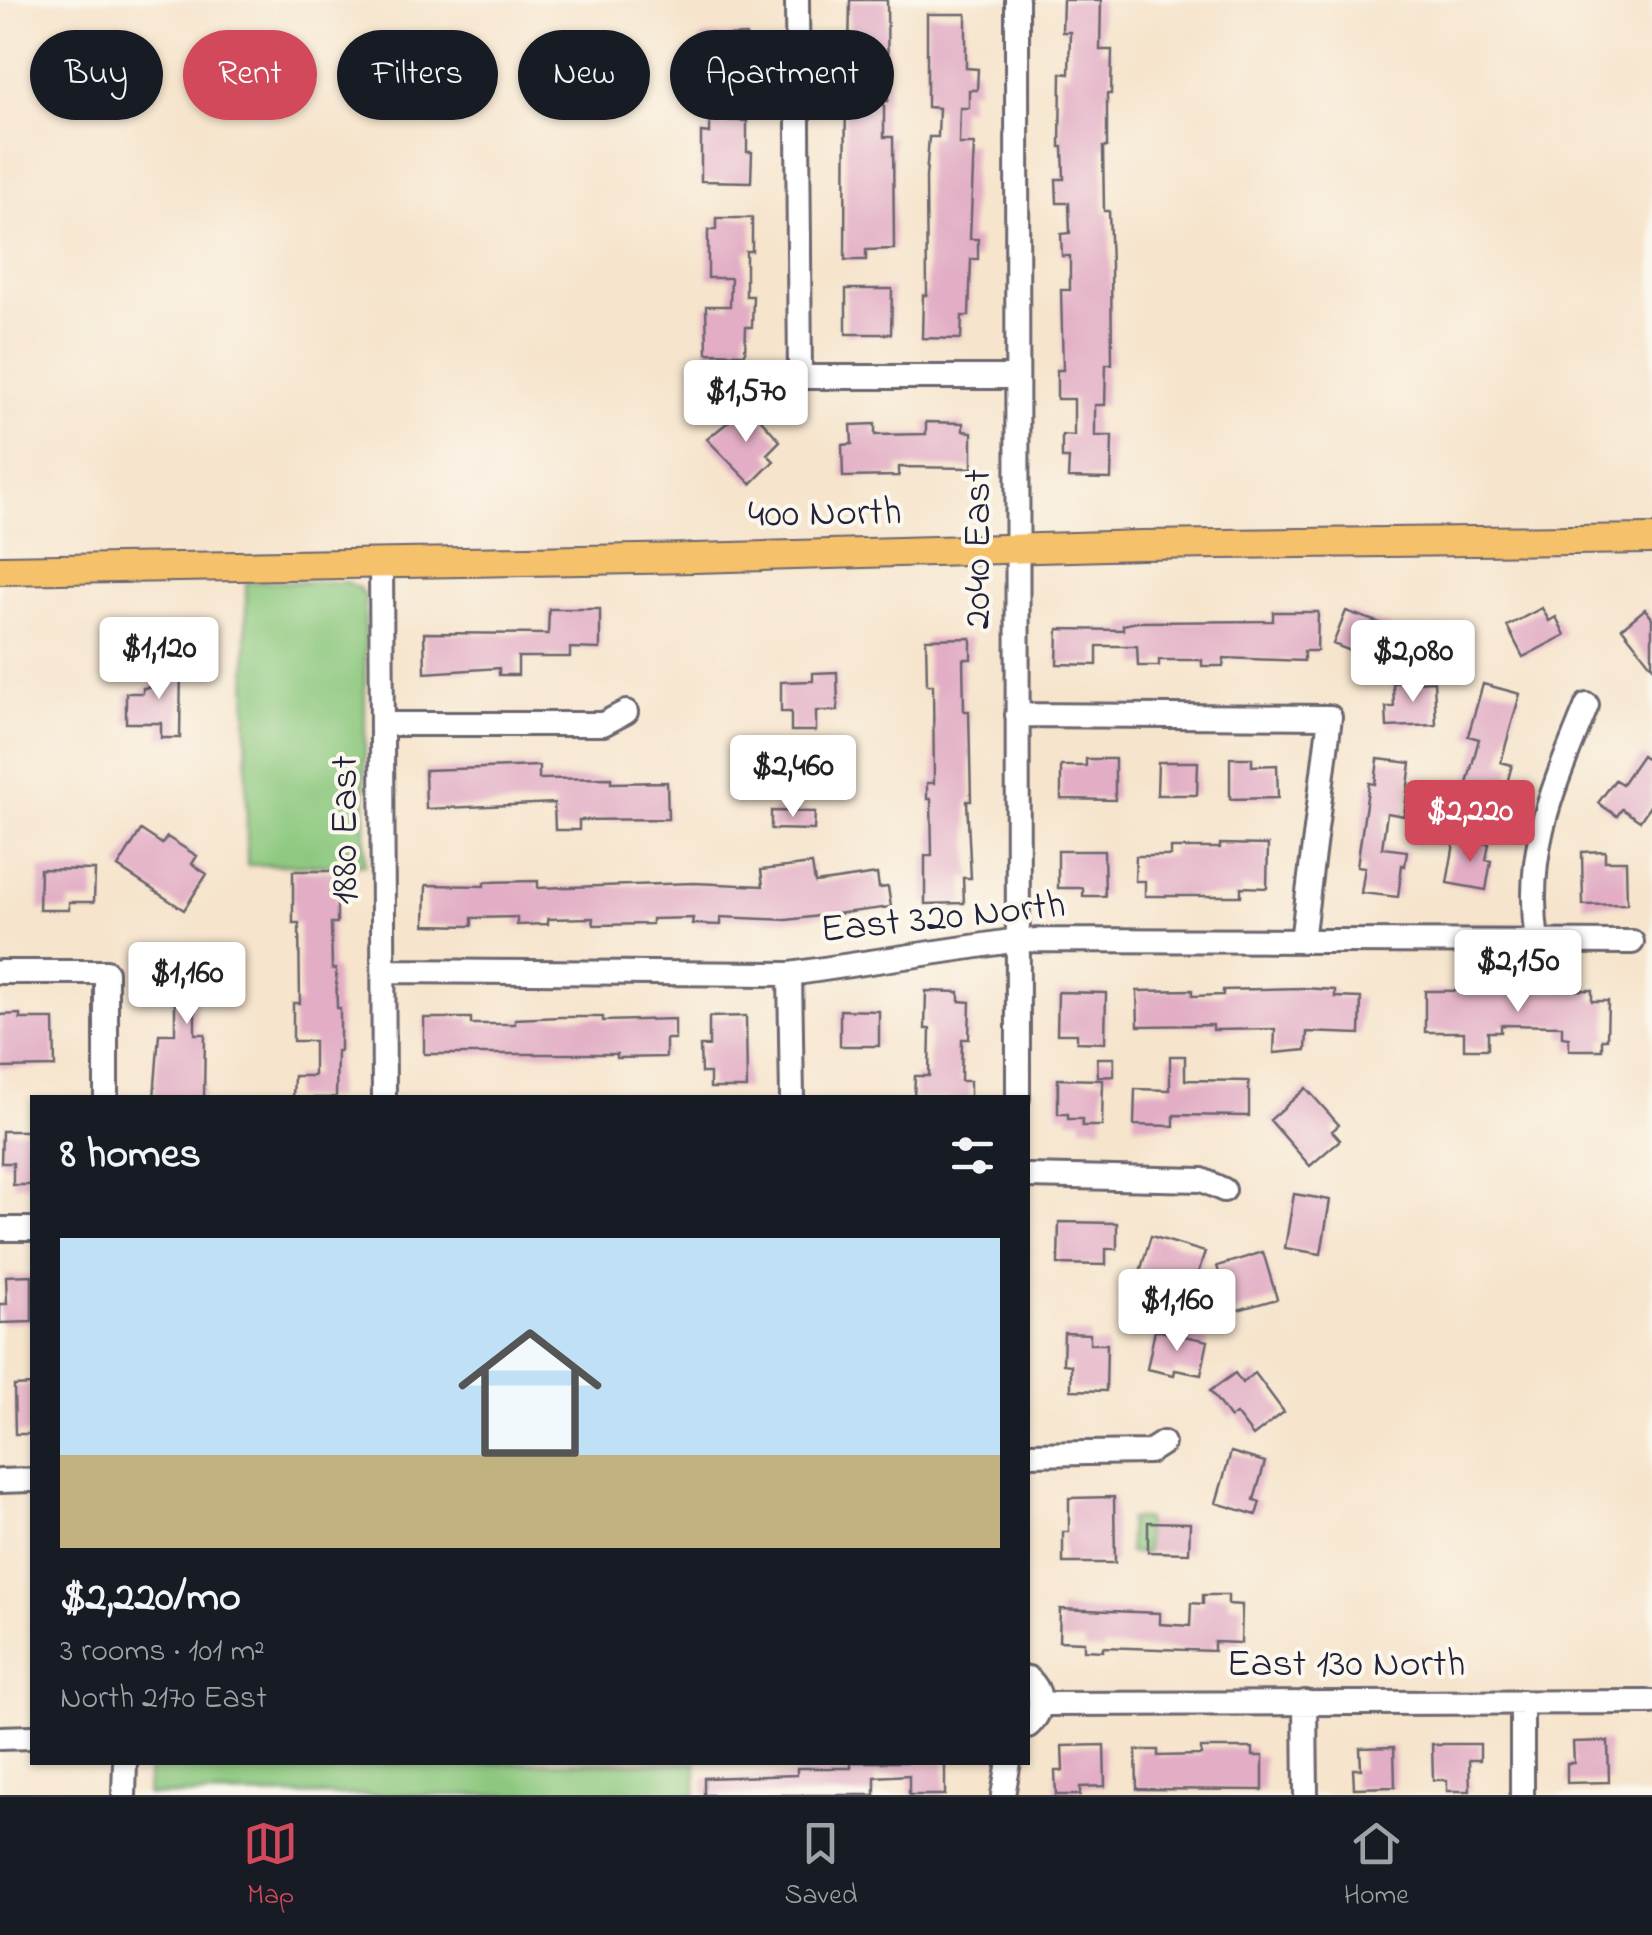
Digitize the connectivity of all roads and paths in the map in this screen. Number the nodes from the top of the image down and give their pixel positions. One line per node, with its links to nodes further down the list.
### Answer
1 (798, 0): 3 (street)
2 (1017, 0): 3 (street, 2040 East)
3 (1017, 376): 5 (street, 2040 East)
4 (1652, 540): 5 (main road, 400 North)
5 (1017, 550): 6 (main road, 400 North); 10 (street, 2040 East)
6 (380, 563): 7 (main road, 400 North); 11 (street, 1880 East)
7 (0, 570)
8 (1588, 705): 14 (street)
9 (626, 712): 11 (street)
10 (1017, 715): 12 (street, 2040 East); 13 (street)
11 (384, 724): 16 (street, 1880 East)
12 (1018, 940): 13 (street, East 320 North); 18 (street, East 320 North); 22 (street, 2040 East)
13 (1302, 941): 14 (street, East 320 North)
14 (1537, 942): 15 (street, East 320 North)
15 (1632, 942)
16 (384, 971): 18 (street, East 320 North); 20 (street, 1880 East)
17 (0, 972): 19 (street)
18 (790, 974): 21 (street)
19 (106, 1095)
20 (384, 1095)
21 (792, 1095)
22 (1018, 1095)
23 (1030, 1176): 24 (street)
24 (1224, 1190)
25 (0, 1229): 26 (street)
26 (30, 1229)
27 (1163, 1443): 28 (street)
28 (1030, 1454)
29 (30, 1480): 30 (street)
30 (0, 1481)
31 (1030, 1680): 35 (street)
32 (1306, 1702): 33 (street, East 130 North); 35 (street, East 130 North); 43 (street)
33 (1522, 1702): 34 (street, East 130 North); 44 (street)
34 (1652, 1702)
35 (1041, 1704): 36 (street)
36 (1030, 1724)
37 (0, 1738): 38 (street)
38 (30, 1738)
39 (124, 1765): 41 (street)
40 (1008, 1765): 42 (street)
41 (124, 1795)
42 (1003, 1795)
43 (1306, 1795)
44 (1522, 1795)

